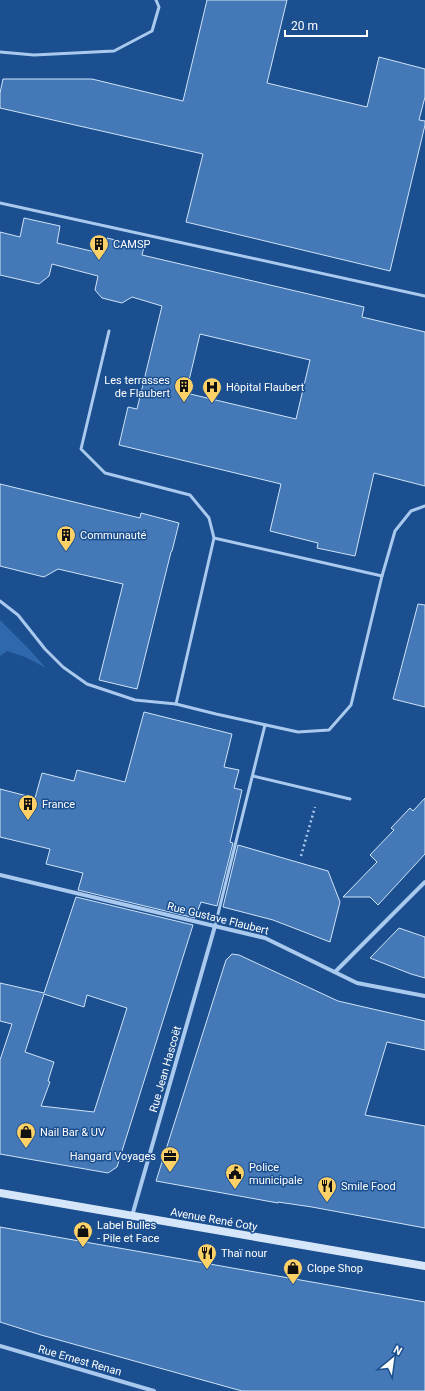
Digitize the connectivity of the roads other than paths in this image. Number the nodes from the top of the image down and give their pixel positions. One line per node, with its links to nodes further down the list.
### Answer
1 (156, 0): 2 (lane)
2 (0, 52)
3 (0, 203): 4 (lane)
4 (425, 296)
5 (108, 331): 7 (lane)
6 (425, 506): 8 (lane)
7 (214, 538): 8 (lane); 10 (lane)
8 (382, 576): 11 (lane)
9 (0, 601): 10 (lane)
10 (176, 704): 11 (lane)
11 (265, 725): 12 (lane)
12 (253, 776): 13 (lane); 16 (lane)
13 (350, 799)
14 (0, 876): 16 (street, Rue Gustave Flaubert)
15 (425, 882): 17 (street)
16 (215, 926): 17 (street, Rue Gustave Flaubert); 20 (street, Rue Jean Hascoët)
17 (335, 972): 18 (street, Rue Gustave Flaubert)
18 (425, 996)
19 (0, 1193): 20 (main road, Avenue René Coty)
20 (132, 1216): 21 (main road, Avenue René Coty)
21 (425, 1266)
22 (0, 1346): 23 (street, Rue Ernest Renan)
23 (154, 1391)

